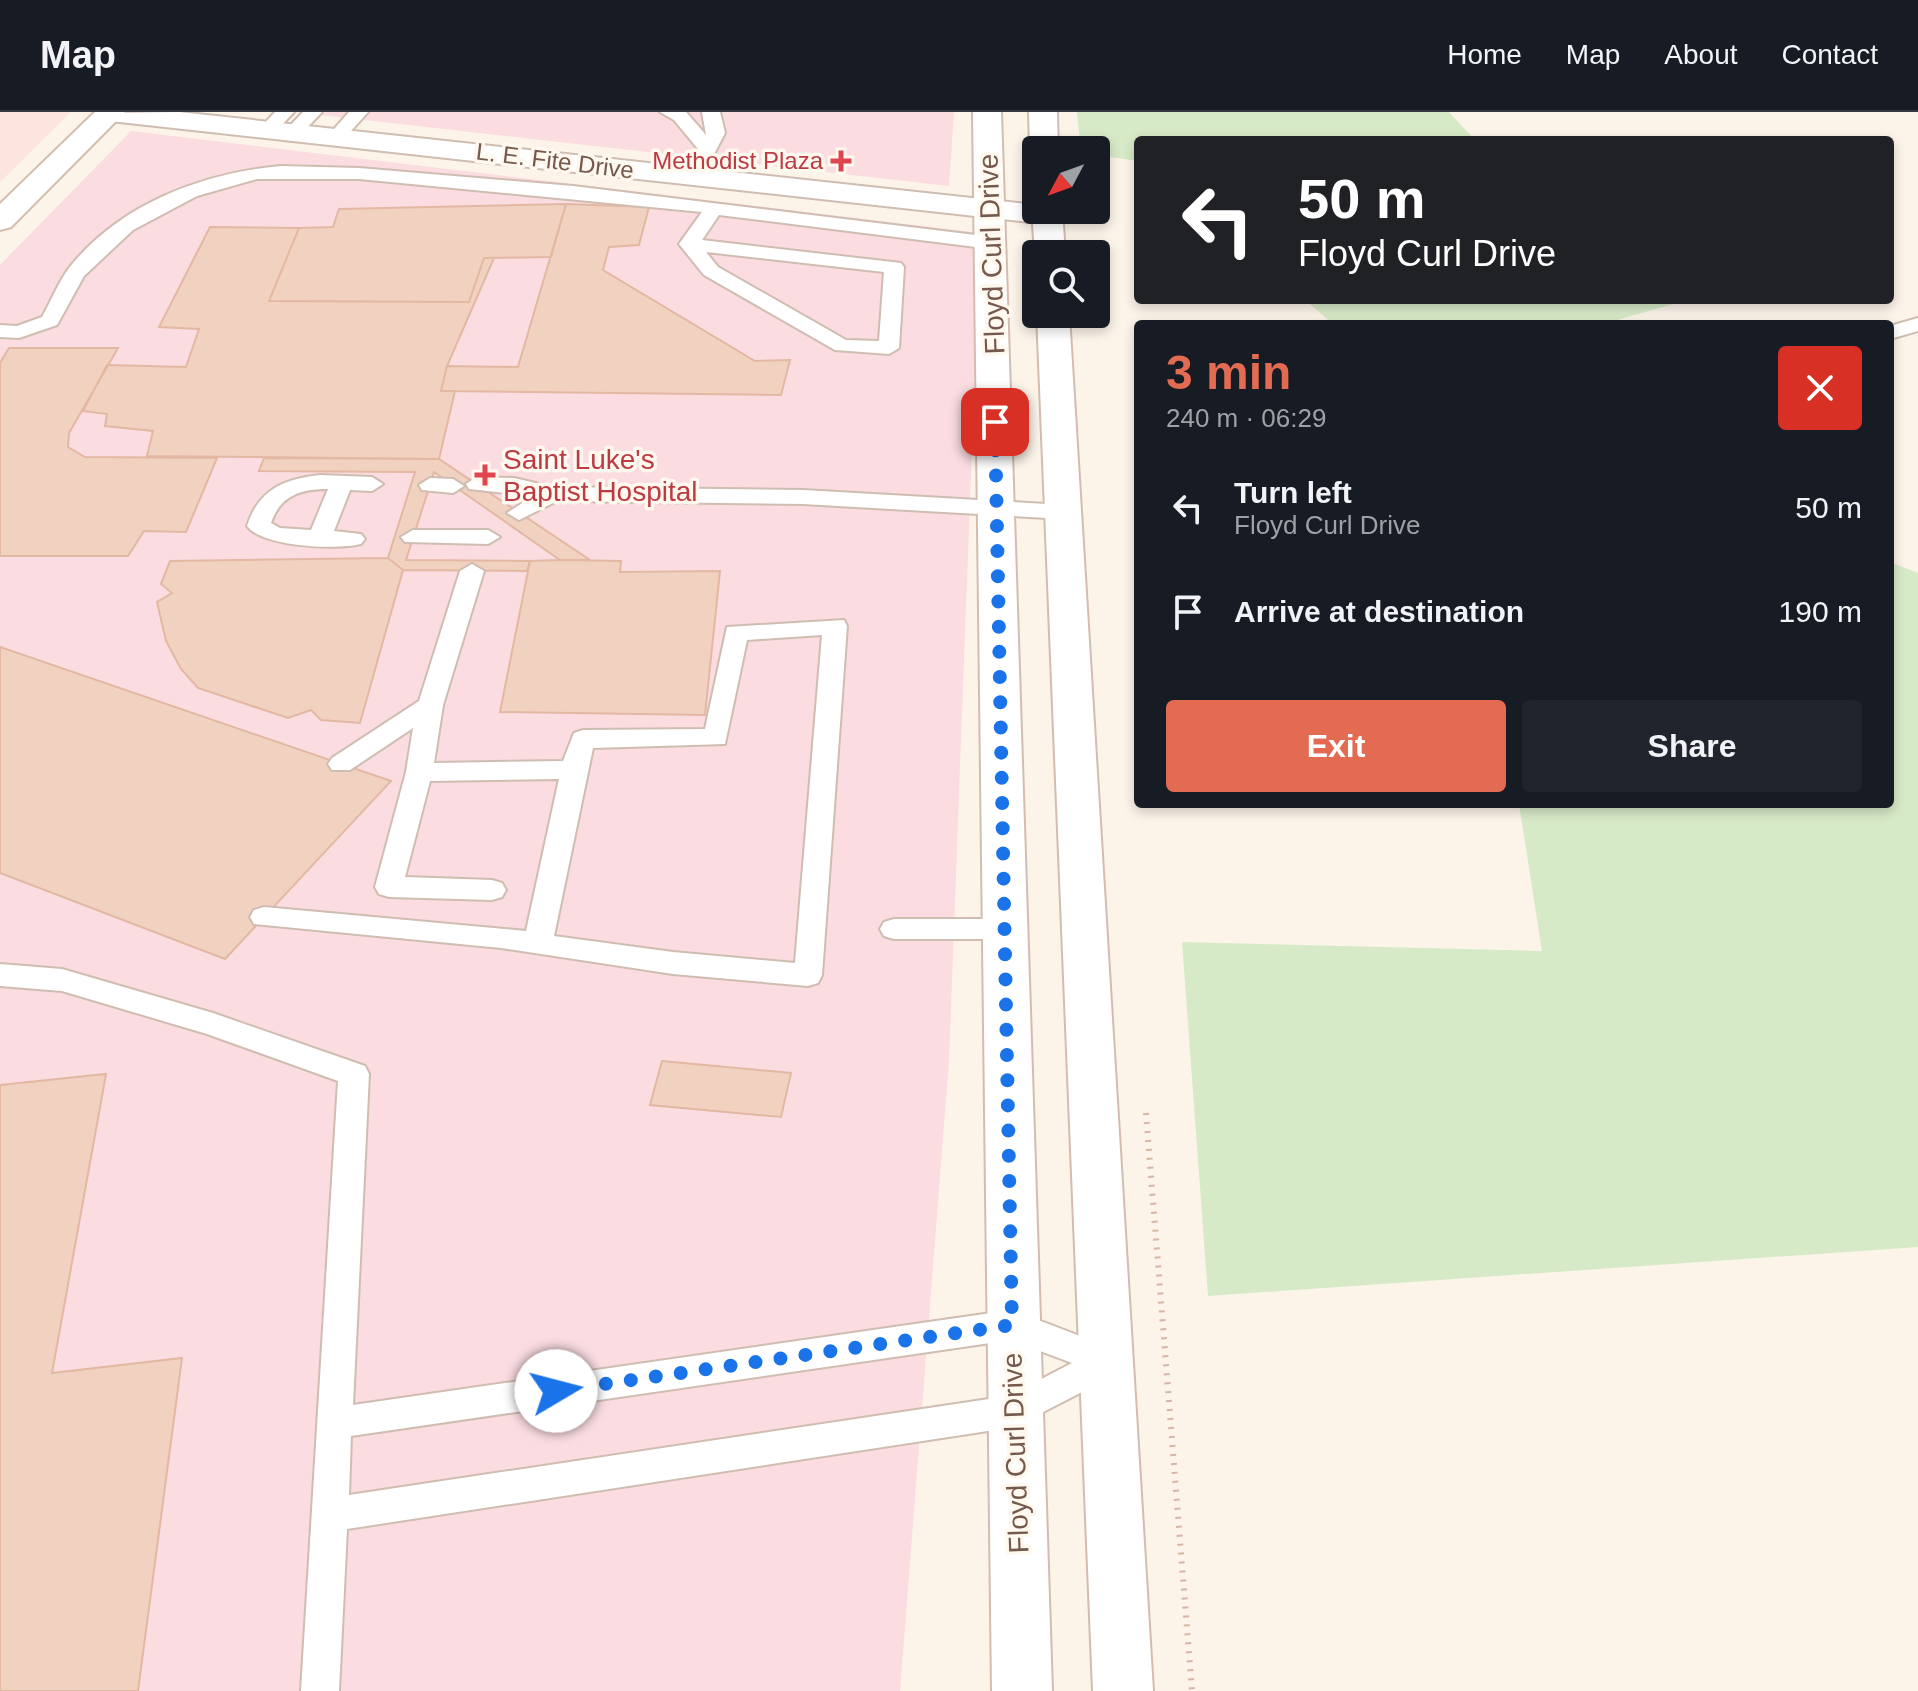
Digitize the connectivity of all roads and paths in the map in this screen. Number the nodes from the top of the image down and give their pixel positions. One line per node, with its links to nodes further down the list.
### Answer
1 (108, 112): 7 (street, L. E. Fite Drive); 13 (street)
2 (359, 112): 7 (lane)
3 (669, 112): 9 (lane)
4 (711, 112): 9 (lane)
5 (987, 112): 14 (street, Floyd Curl Drive)
6 (1043, 112): 8 (street, Floyd Curl Drive)
7 (308, 124): 10 (street, L. E. Fite Drive)
8 (1044, 136)
9 (708, 149): 10 (lane)
10 (693, 177): 14 (street, L. E. Fite Drive)
11 (713, 210): 14 (lane); 15 (lane); 18 (lane)
12 (1022, 219): 14 (street, L. E. Fite Drive)
13 (0, 221)
14 (991, 227): 26 (street, Floyd Curl Drive)
15 (689, 244): 15 (lane)
16 (1918, 324): 19 (lane)
17 (1054, 328): 27 (street)
18 (0, 331)
19 (1894, 332)
20 (342, 482): 21 (lane); 29 (lane); 29 (lane)
21 (372, 484)
22 (477, 484): 25 (lane)
23 (430, 485): 24 (lane)
24 (453, 486)
25 (553, 494): 26 (lane); 28 (lane)
26 (997, 511): 27 (lane); 39 (street, Floyd Curl Drive)
27 (1064, 512): 43 (street)
28 (503, 524): 30 (lane); 32 (lane)
29 (320, 537): 31 (lane)
30 (413, 537)
31 (353, 539)
32 (430, 705): 33 (lane); 35 (lane)
33 (341, 764)
34 (574, 770): 35 (lane); 40 (lane); 40 (lane)
35 (419, 772): 36 (lane)
36 (492, 890)
37 (264, 917): 40 (lane)
38 (894, 929): 39 (lane)
39 (1005, 929): 42 (street, Floyd Curl Drive)
40 (538, 944)
41 (0, 975): 45 (lane)
42 (1012, 1325): 43 (lane); 44 (street, Floyd Curl Drive); 45 (lane)
43 (1107, 1362): 44 (lane); 49 (street)
44 (1014, 1411): 46 (lane); 48 (street, Floyd Curl Drive)
45 (335, 1423): 46 (lane)
46 (330, 1515): 47 (lane)
47 (320, 1691)
48 (1022, 1691)
49 (1123, 1691)

